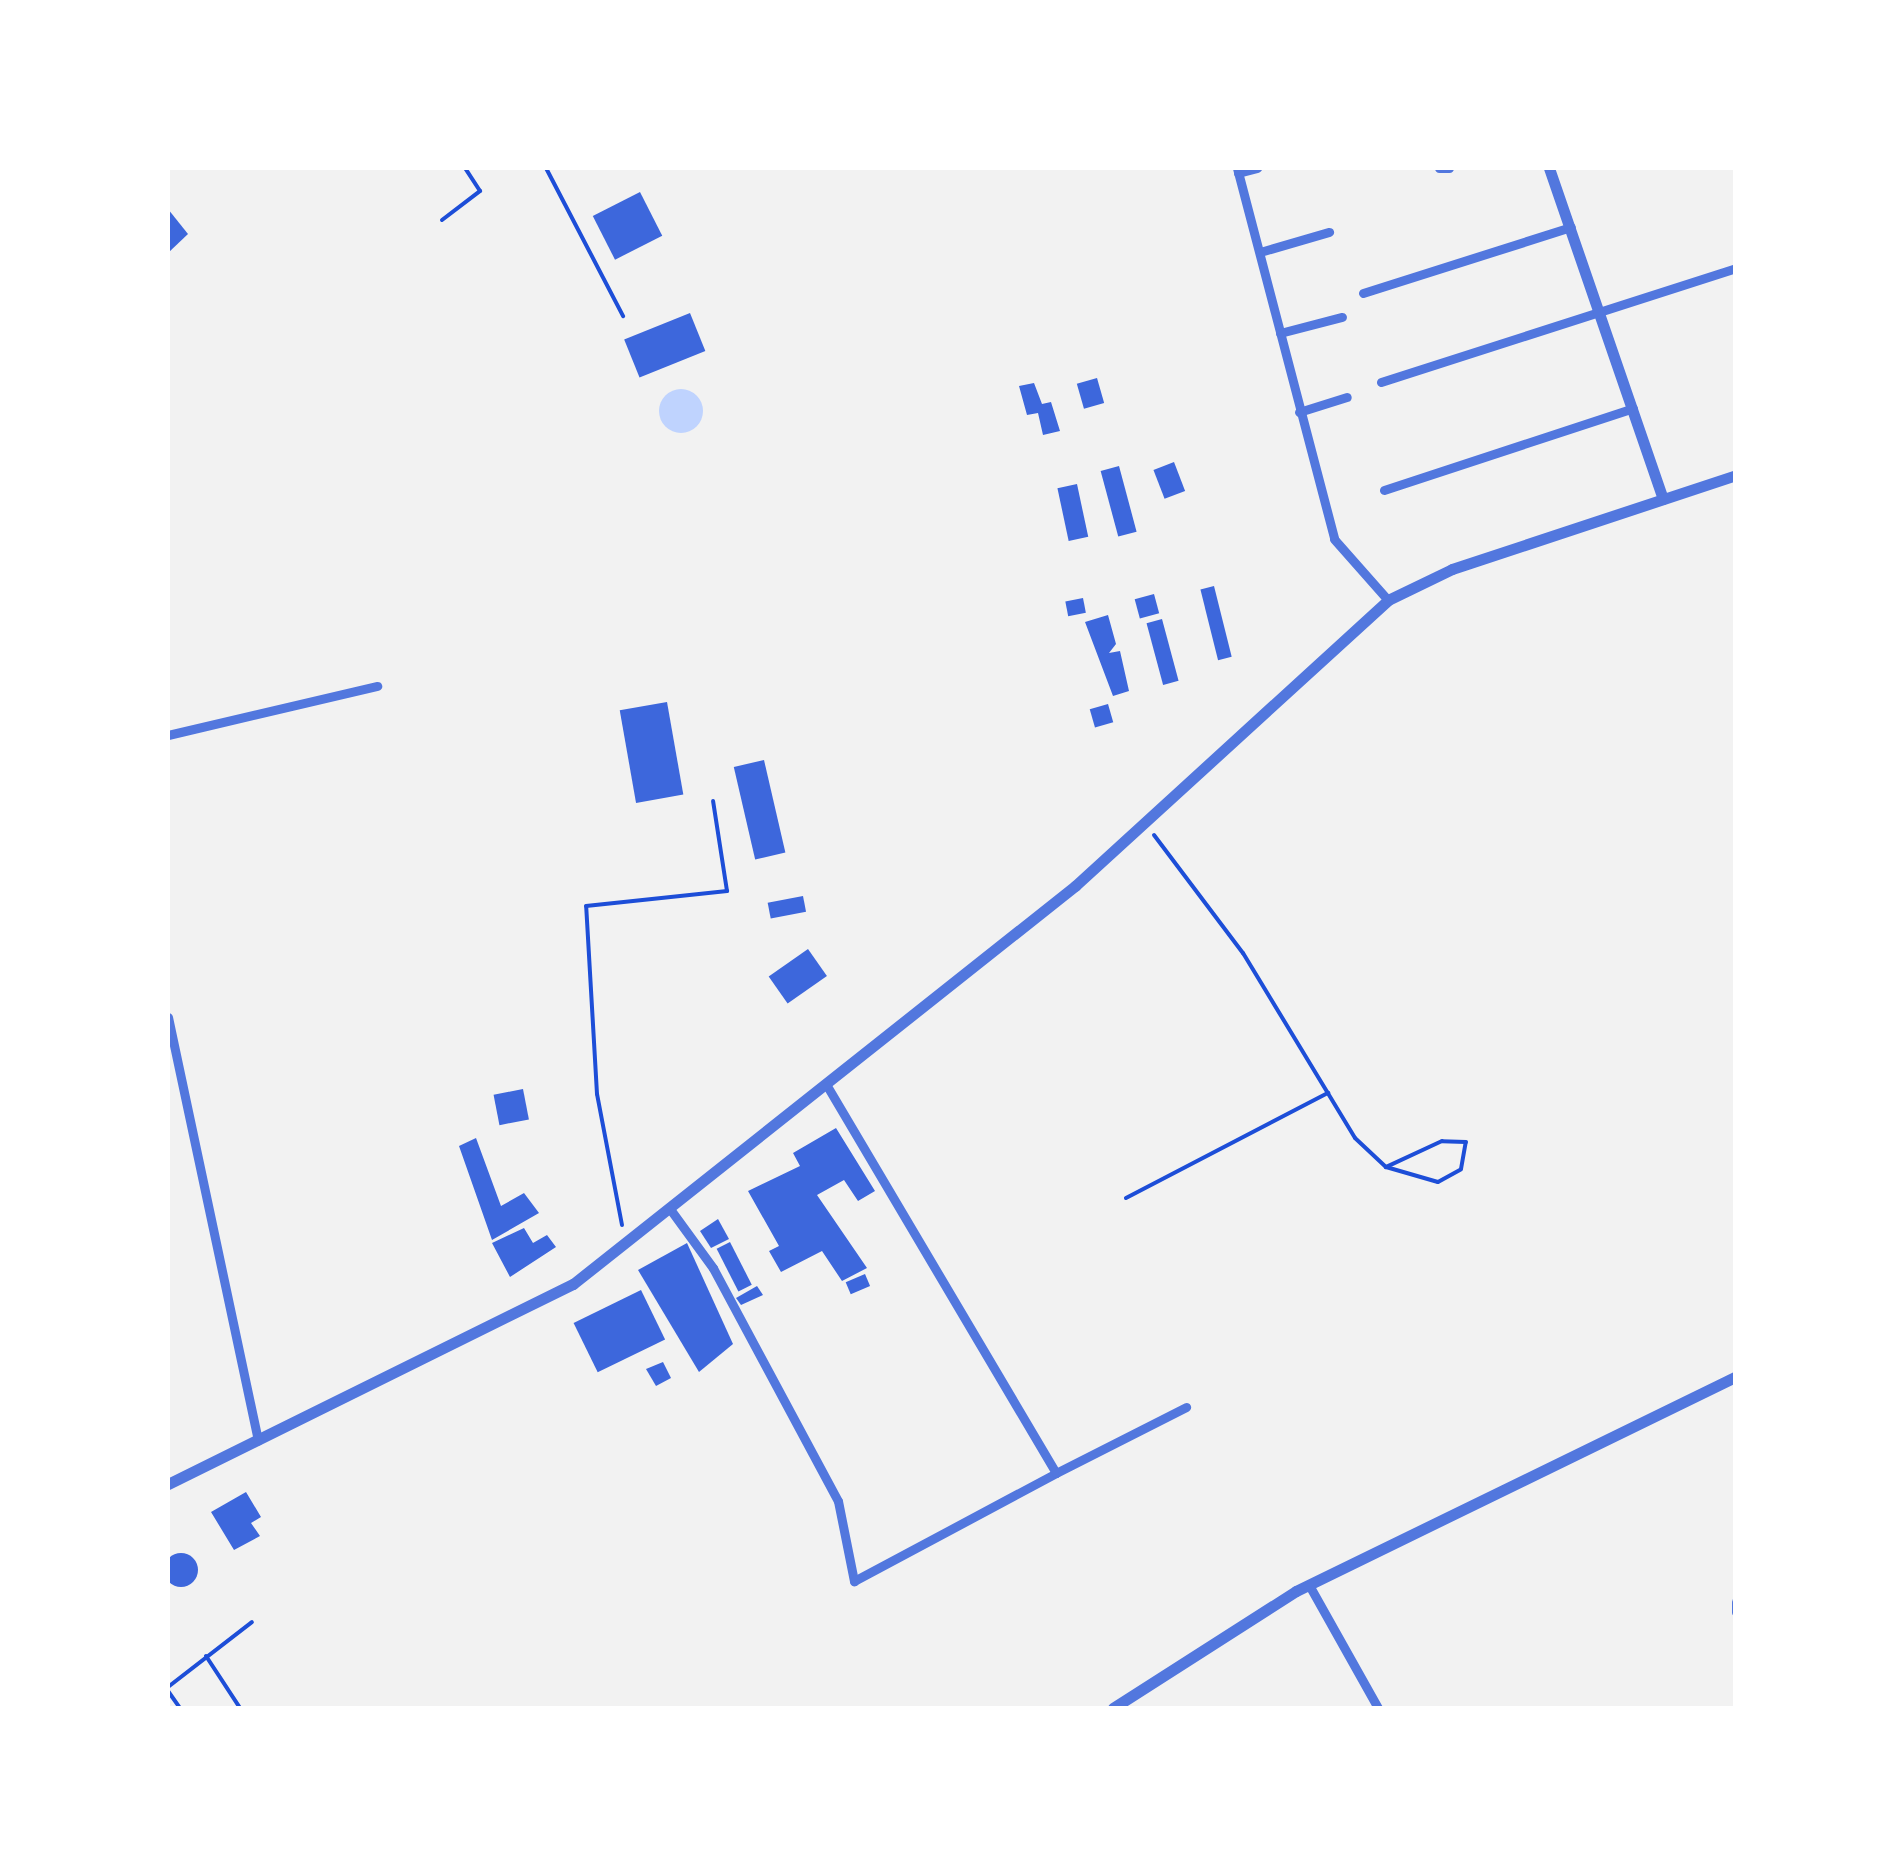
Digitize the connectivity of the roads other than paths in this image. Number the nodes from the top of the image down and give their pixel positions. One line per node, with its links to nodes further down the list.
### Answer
1 (1257, 168): 3 (street)
2 (1549, 168): 4 (street)
3 (1237, 170): 6 (street)
4 (1570, 226): 8 (street); 9 (street)
5 (1329, 232): 6 (street)
6 (1260, 252): 11 (street)
7 (1736, 268): 9 (street)
8 (1363, 293)
9 (1599, 312): 12 (street); 14 (street)
10 (1342, 318): 11 (street)
11 (1280, 334): 15 (street)
12 (1381, 382)
13 (1347, 397): 15 (street)
14 (1633, 408): 17 (street); 18 (street)
15 (1299, 412): 19 (street)
16 (1736, 475): 18 (street)
17 (1384, 490)
18 (1663, 499): 19 (street)
19 (1388, 600): 23 (street)
20 (377, 686): 21 (street)
21 (168, 735)
22 (168, 1017): 27 (street)
23 (826, 1084): 24 (street); 28 (street)
24 (670, 1209): 27 (street); 28 (street)
25 (1736, 1376): 30 (street)
26 (1186, 1406): 28 (street)
27 (258, 1441): 29 (street)
28 (1056, 1473)
29 (168, 1484)
30 (1309, 1585): 33 (street); 34 (street)
31 (1736, 1602): 32 (street)
32 (1736, 1612)
33 (1113, 1708)
34 (1378, 1708)

